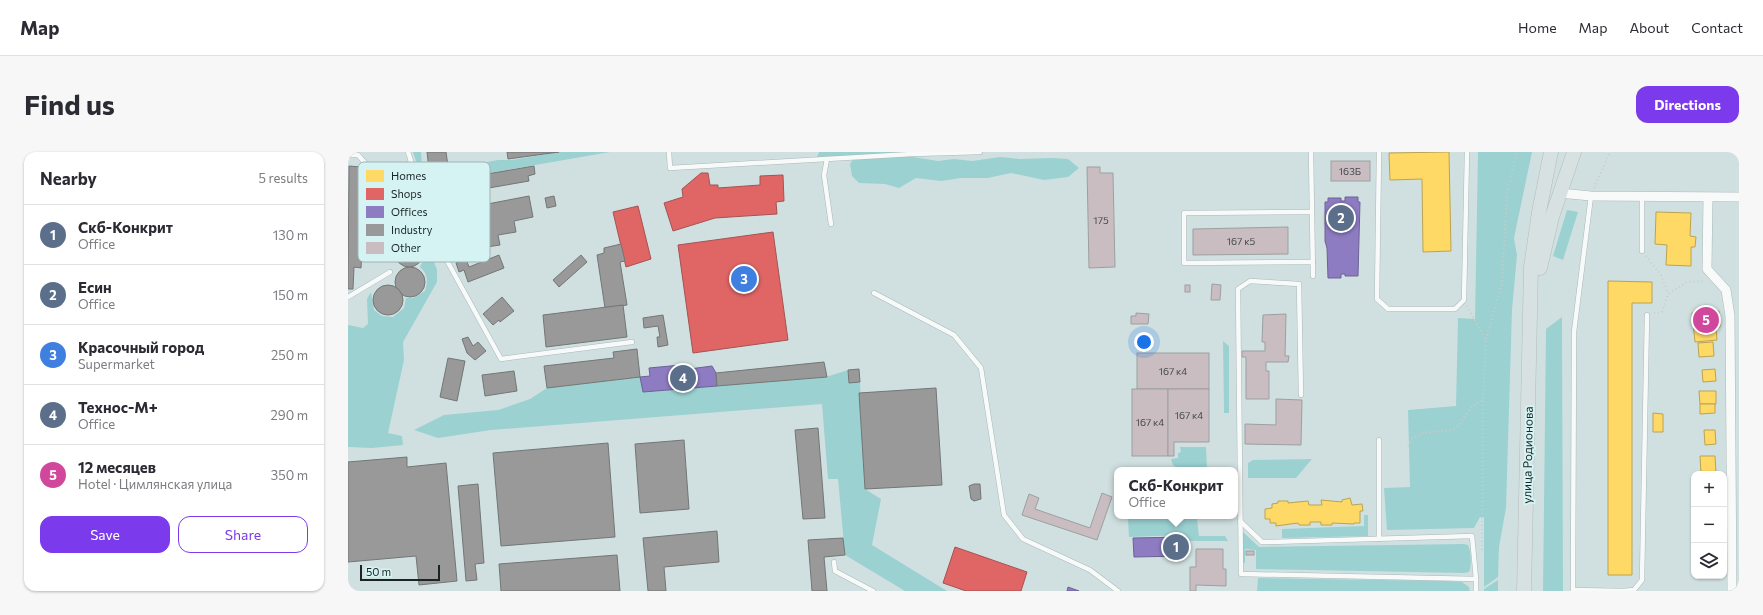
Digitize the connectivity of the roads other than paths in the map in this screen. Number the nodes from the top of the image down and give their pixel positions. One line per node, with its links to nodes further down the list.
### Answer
1 (408, 152): 12 (lane)
2 (669, 152): 10 (lane)
3 (980, 152): 10 (lane)
4 (1311, 152): 18 (lane)
5 (1379, 152): 6 (lane)
6 (1467, 152)
7 (1550, 152): 28 (main road, улица Родионова)
8 (1574, 152): 13 (main road, улица Родионова)
9 (348, 155): 11 (lane)
10 (827, 159): 19 (lane)
11 (364, 162)
12 (411, 162)
13 (1560, 192): 14 (street); 28 (main road, улица Родионова)
14 (1591, 196): 15 (street); 40 (lane)
15 (1642, 197): 17 (street); 20 (lane)
16 (1739, 197): 17 (street)
17 (1708, 198): 42 (street)
18 (1312, 212): 22 (lane); 22 (lane)
19 (830, 224)
20 (1642, 251)
21 (448, 262): 29 (lane)
22 (1313, 262): 24 (lane)
23 (390, 272): 26 (lane)
24 (1313, 276)
25 (874, 293): 37 (lane)
26 (348, 297)
27 (1647, 315): 41 (lane)
28 (1530, 320): 39 (main road, улица Родионова)
29 (632, 342)
30 (1301, 395): 32 (lane)
31 (1380, 440): 33 (lane)
32 (1240, 522): 33 (lane); 35 (lane)
33 (1379, 539): 35 (lane)
34 (834, 562): 36 (lane)
35 (1476, 579): 38 (lane)
36 (873, 591)
37 (1118, 591)
38 (1476, 591)
39 (1524, 591)
40 (1573, 591): 41 (lane)
41 (1623, 591)
42 (1732, 591)

